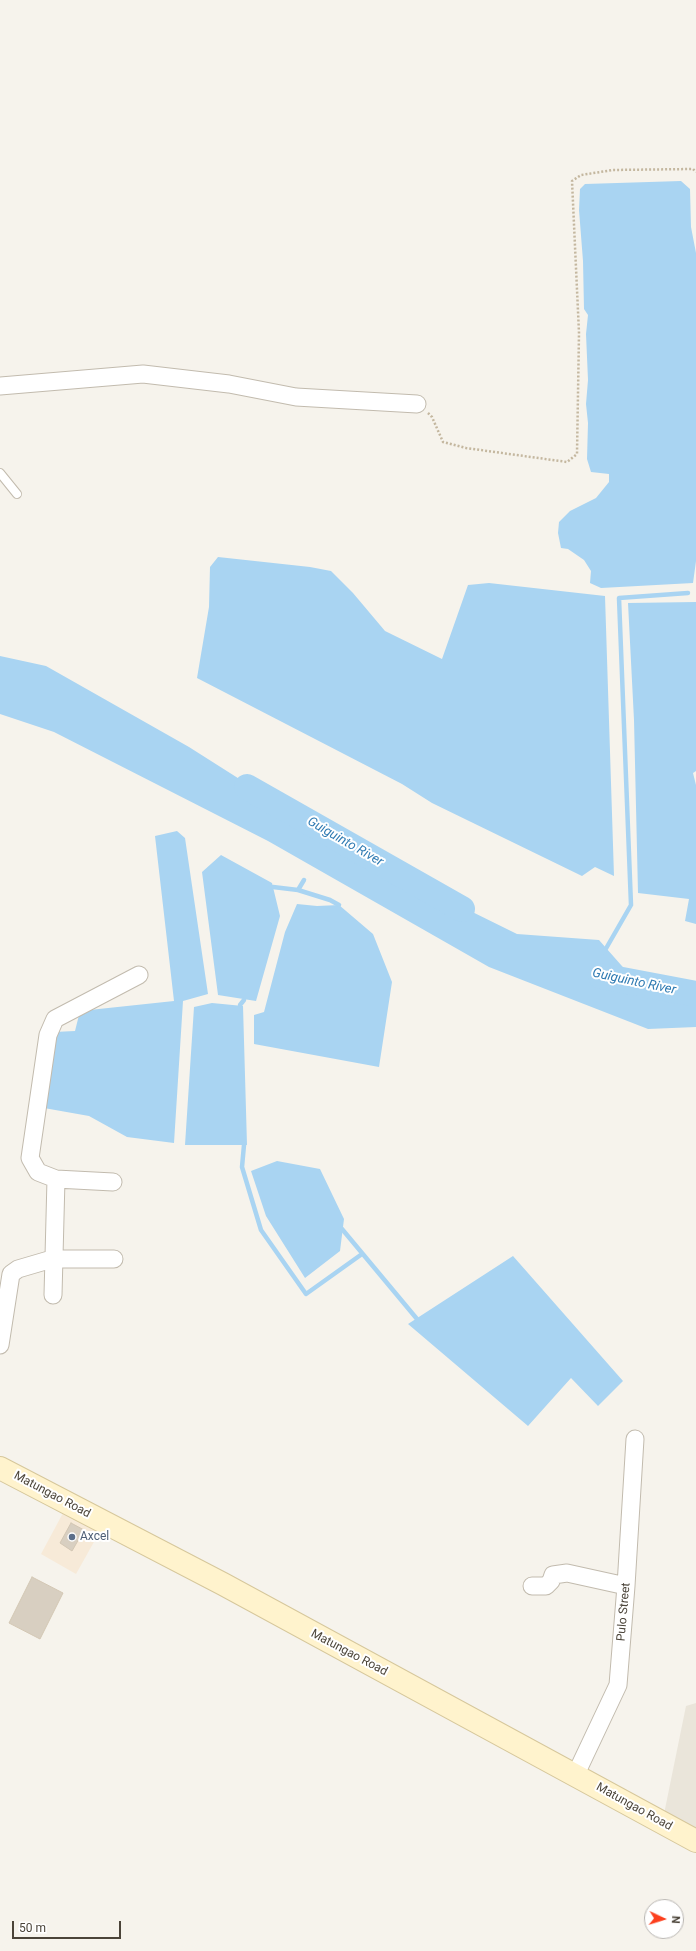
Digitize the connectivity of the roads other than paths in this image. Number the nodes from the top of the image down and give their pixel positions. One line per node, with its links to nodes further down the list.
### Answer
1 (0, 386): 2 (street)
2 (417, 404)
3 (0, 473): 4 (lane)
4 (17, 494)
5 (139, 975): 6 (street)
6 (56, 1179): 7 (street); 8 (street)
7 (113, 1182)
8 (52, 1259): 9 (street); 10 (street); 11 (street)
9 (114, 1259)
10 (53, 1295)
11 (0, 1345)
12 (635, 1439): 15 (street, Pulo Street)
13 (0, 1468): 16 (main road, Matungao Road)
14 (532, 1586): 15 (street)
15 (626, 1586): 16 (street, Pulo Street)
16 (575, 1776): 17 (main road, Matungao Road)
17 (696, 1841)

